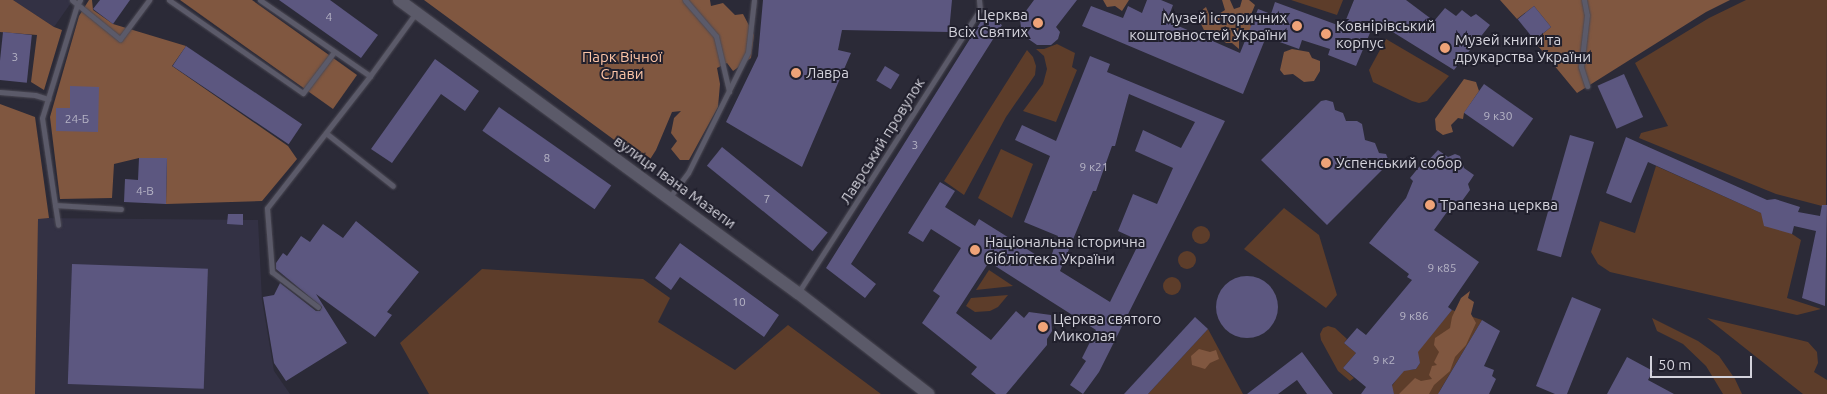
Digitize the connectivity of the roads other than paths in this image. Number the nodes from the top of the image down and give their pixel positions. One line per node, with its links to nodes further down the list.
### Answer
1 (72, 0): 9 (lane)
2 (149, 0): 9 (lane)
3 (169, 0): 11 (lane)
4 (260, 0): 11 (lane)
5 (685, 0): 14 (lane)
6 (754, 0): 14 (lane)
7 (978, 0): 23 (lane, Лаврський провулок)
8 (1584, 0): 13 (lane)
9 (78, 2): 16 (lane)
10 (408, 5): 12 (lane); 19 (main road, вулиця Івана Мазепи)
11 (334, 52): 12 (lane)
12 (370, 76): 17 (lane)
13 (1587, 86)
14 (729, 91): 19 (lane)
15 (0, 92): 16 (lane)
16 (48, 99): 20 (lane)
17 (326, 133): 18 (lane); 24 (lane)
18 (393, 186)
19 (669, 198): 23 (main road, вулиця Івана Мазепи)
20 (55, 205): 21 (lane); 22 (lane)
21 (120, 209)
22 (58, 225)
23 (798, 294): 25 (main road, вулиця Івана Мазепи)
24 (318, 307)
25 (928, 394)

